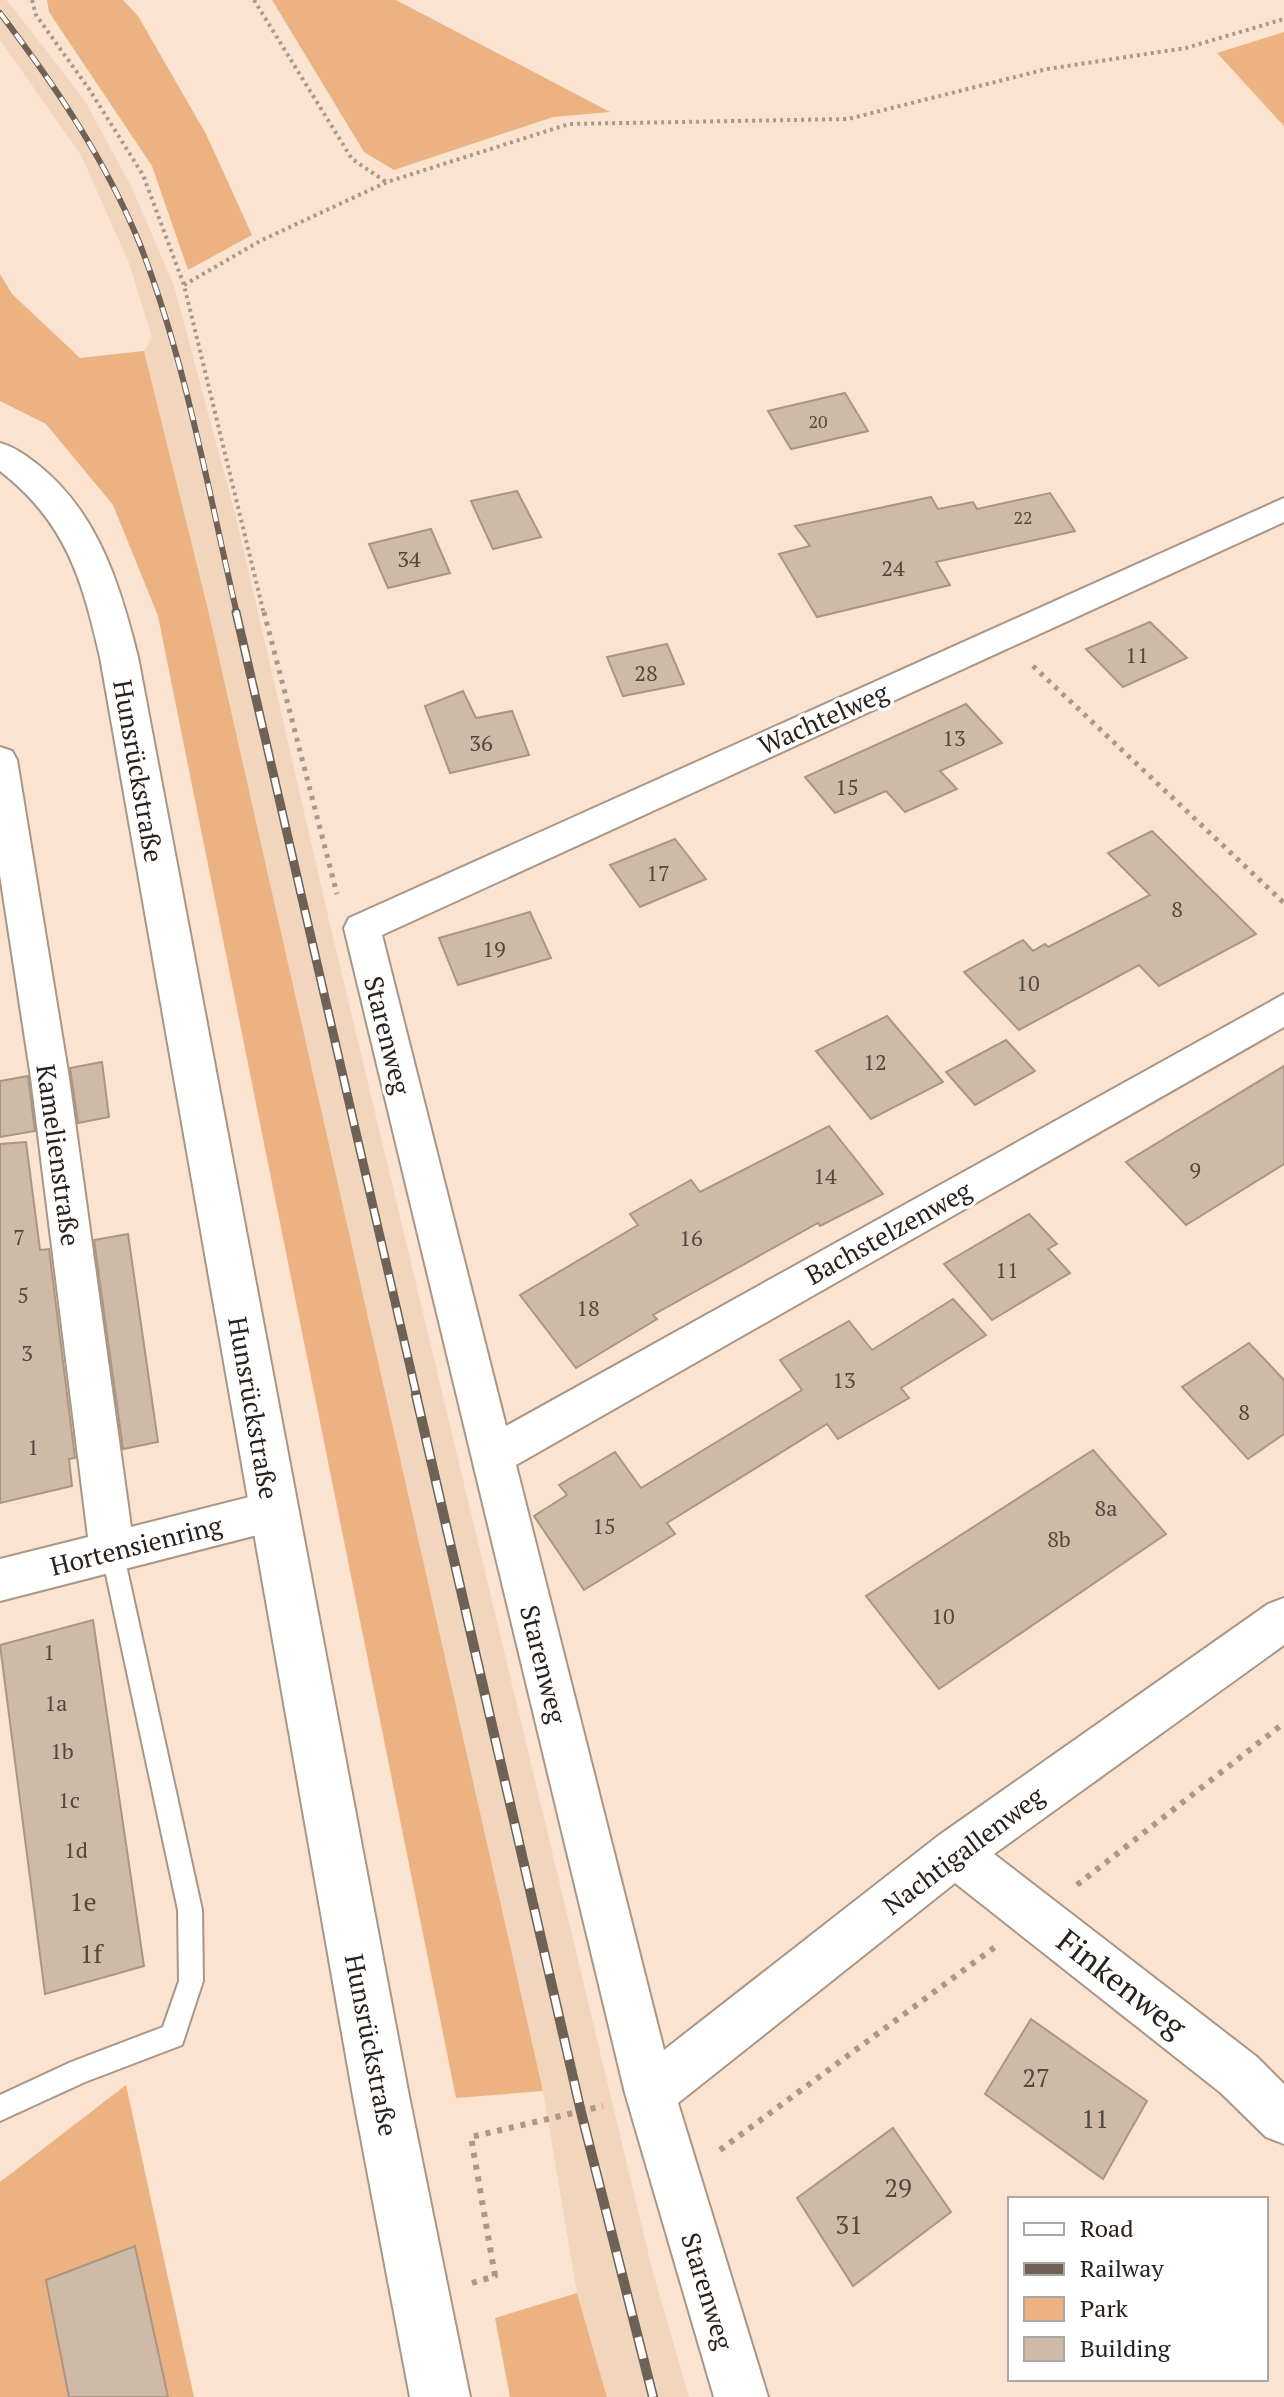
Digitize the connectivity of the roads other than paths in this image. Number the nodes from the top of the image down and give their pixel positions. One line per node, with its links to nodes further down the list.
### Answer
1 (0, 454): 7 (main road, Hunsrückstraße)
2 (1284, 509): 4 (street, Wachtelweg)
3 (0, 760): 8 (street, Kamelienstraße)
4 (362, 928): 6 (street, Starenweg)
5 (1284, 1009): 6 (street, Bachstelzenweg)
6 (493, 1456): 12 (street, Starenweg)
7 (273, 1511): 8 (street, Hortensienring); 15 (main road, Hunsrückstraße)
8 (112, 1551): 9 (street, Hortensienring); 13 (lane)
9 (0, 1580)
10 (1284, 1619): 11 (street, Nachtigallenweg)
11 (955, 1853): 12 (street, Nachtigallenweg); 14 (street, Finkenweg)
12 (650, 2093): 16 (street, Starenweg)
13 (0, 2108)
14 (1284, 2119)
15 (440, 2397)
16 (741, 2397)

